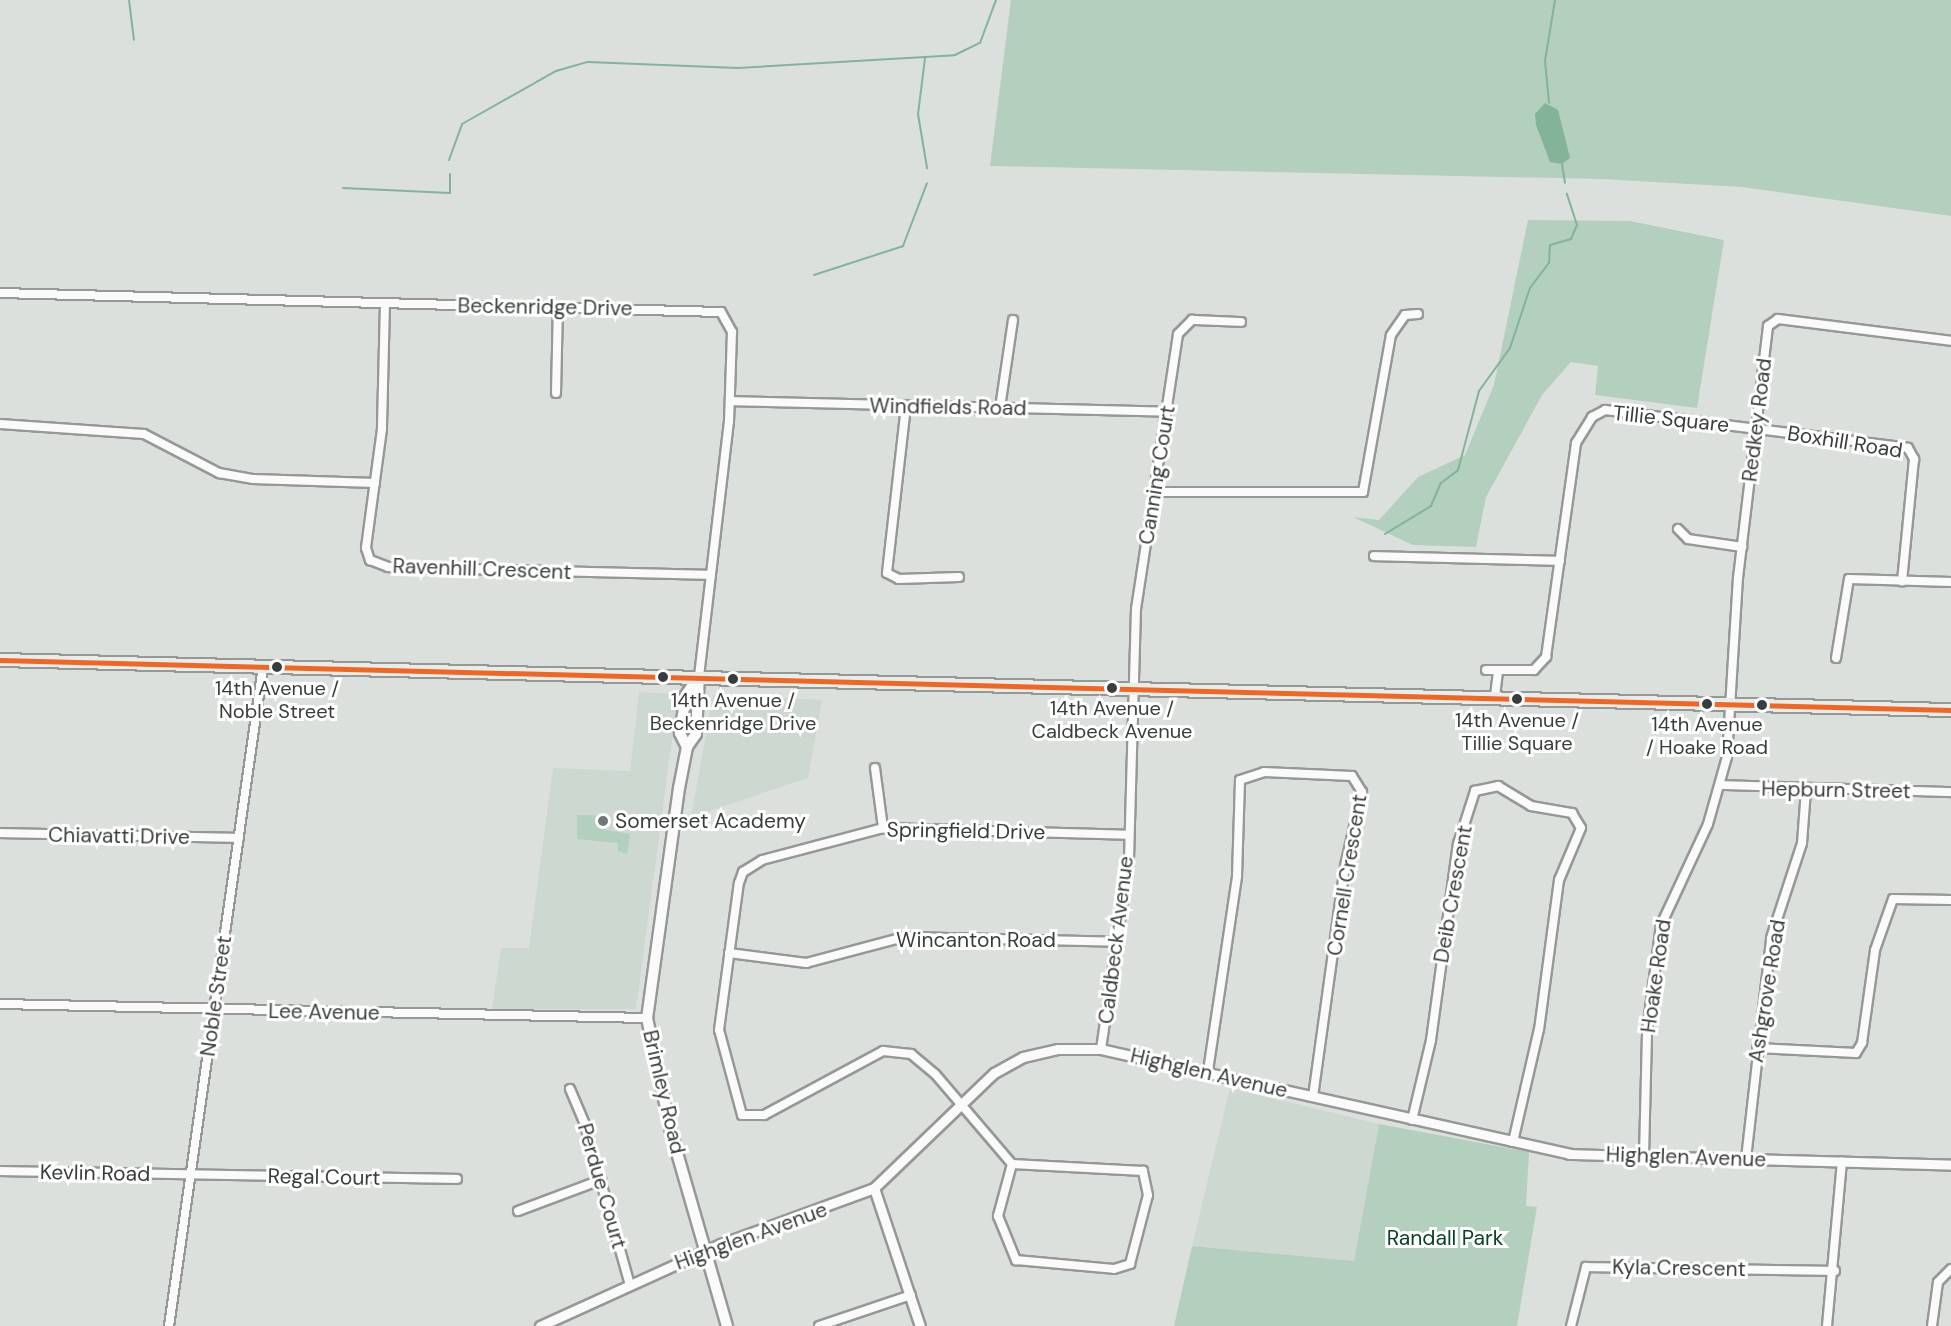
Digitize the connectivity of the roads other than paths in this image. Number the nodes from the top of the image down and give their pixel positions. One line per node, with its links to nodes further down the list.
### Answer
1 (0, 293): 2 (street, Beckenridge Drive)
2 (385, 303): 3 (street, Beckenridge Drive); 15 (street, Ravenhill Crescent)
3 (558, 308): 8 (street); 9 (street, Beckenridge Drive)
4 (1418, 314): 16 (street)
5 (1013, 320): 11 (street)
6 (1241, 322): 12 (street, Canning Court)
7 (1951, 341): 14 (street, Redkey Road)
8 (556, 393)
9 (729, 401): 10 (street, Windfields Road); 21 (street, Beckenridge Drive)
10 (906, 406): 11 (street, Windfields Road); 22 (street)
11 (1000, 408): 12 (street, Windfields Road)
12 (1166, 412): 16 (street, Canning Court)
13 (0, 424): 15 (street)
14 (1756, 429): 18 (street, Redkey Road); 20 (street, Tillie Square); 23 (street, Boxhill Road)
15 (375, 483): 21 (street, Ravenhill Crescent)
16 (1154, 492): 31 (street, Canning Court)
17 (1678, 529): 18 (street)
18 (1742, 547): 33 (street, Redkey Road)
19 (1374, 556): 20 (street)
20 (1560, 561): 29 (street, Tillie Square)
21 (711, 575): 30 (street, Beckenridge Drive)
22 (959, 578)
23 (1902, 581): 24 (street); 25 (street)
24 (1951, 582)
25 (1836, 658)
26 (0, 660): 27 (main road)
27 (263, 666): 30 (main road); 43 (street, Noble Street)
28 (1486, 670): 29 (street, Tillie Square)
29 (1498, 670): 32 (street)
30 (699, 676): 31 (main road); 35 (main road, Brimley Road); 35 (main road, Brimley Road)
31 (1131, 687): 32 (main road); 42 (street, Caldbeck Avenue)
32 (1495, 696): 33 (main road)
33 (1732, 701): 34 (main road); 37 (street, Hoake Road)
34 (1951, 710)
35 (687, 747): 49 (main road, Brimley Road)
36 (875, 768): 40 (street)
37 (1722, 785): 38 (street, Hepburn Street); 58 (street, Hoake Road)
38 (1806, 790): 39 (street, Hepburn Street); 50 (street, Ashgrove Road)
39 (1951, 792)
40 (883, 828): 42 (street, Springfield Drive); 46 (street, Springfield Drive)
41 (0, 833): 43 (street, Chiavatti Drive)
42 (1127, 834): 45 (street, Caldbeck Avenue)
43 (239, 838): 48 (street, Noble Street)
44 (1951, 900): 50 (street)
45 (1118, 942): 46 (street, Wincanton Road); 51 (street, Caldbeck Avenue)
46 (729, 953): 55 (street, Springfield Drive)
47 (0, 1004): 48 (street, Lee Avenue)
48 (214, 1010): 49 (street, Lee Avenue); 64 (street, Noble Street)
49 (647, 1018): 69 (main road, Brimley Road)
50 (1757, 1048): 59 (street, Ashgrove Road)
51 (1101, 1049): 52 (street, Highglen Avenue); 55 (street, Highglen Avenue)
52 (1208, 1071): 54 (street, Highglen Avenue); 54 (street, Cornell Crescent)
53 (570, 1089): 66 (street, Perdue Court)
54 (1313, 1097): 56 (street, Highglen Avenue)
55 (961, 1103): 61 (street); 67 (street, Highglen Avenue)
56 (1412, 1120): 57 (street, Highglen Avenue); 57 (street, Deib Crescent)
57 (1513, 1142): 58 (street, Highglen Avenue)
58 (1644, 1156): 59 (street, Highglen Avenue)
59 (1746, 1159): 60 (street, Highglen Avenue)
60 (1842, 1162): 62 (street, Highglen Avenue); 71 (street)
61 (1012, 1164): 61 (street)
62 (1951, 1165)
63 (0, 1171): 64 (street, Kevlin Road)
64 (191, 1174): 65 (street, Regal Court); 74 (street, Noble Street)
65 (457, 1179)
66 (601, 1180): 68 (street); 72 (street, Perdue Court)
67 (873, 1188): 69 (street, Highglen Avenue); 73 (street)
68 (518, 1211)
69 (706, 1250): 72 (street, Highglen Avenue); 76 (main road, Brimley Road)
70 (1951, 1269): 81 (street)
71 (1835, 1271): 79 (street, Kyla Crescent); 80 (street)
72 (630, 1284): 75 (street, Highglen Avenue)
73 (911, 1295): 77 (street); 78 (street)
74 (169, 1326)
75 (540, 1326)
76 (727, 1326)
77 (819, 1326)
78 (920, 1326)
79 (1571, 1326)
80 (1827, 1326)
81 (1932, 1326)

